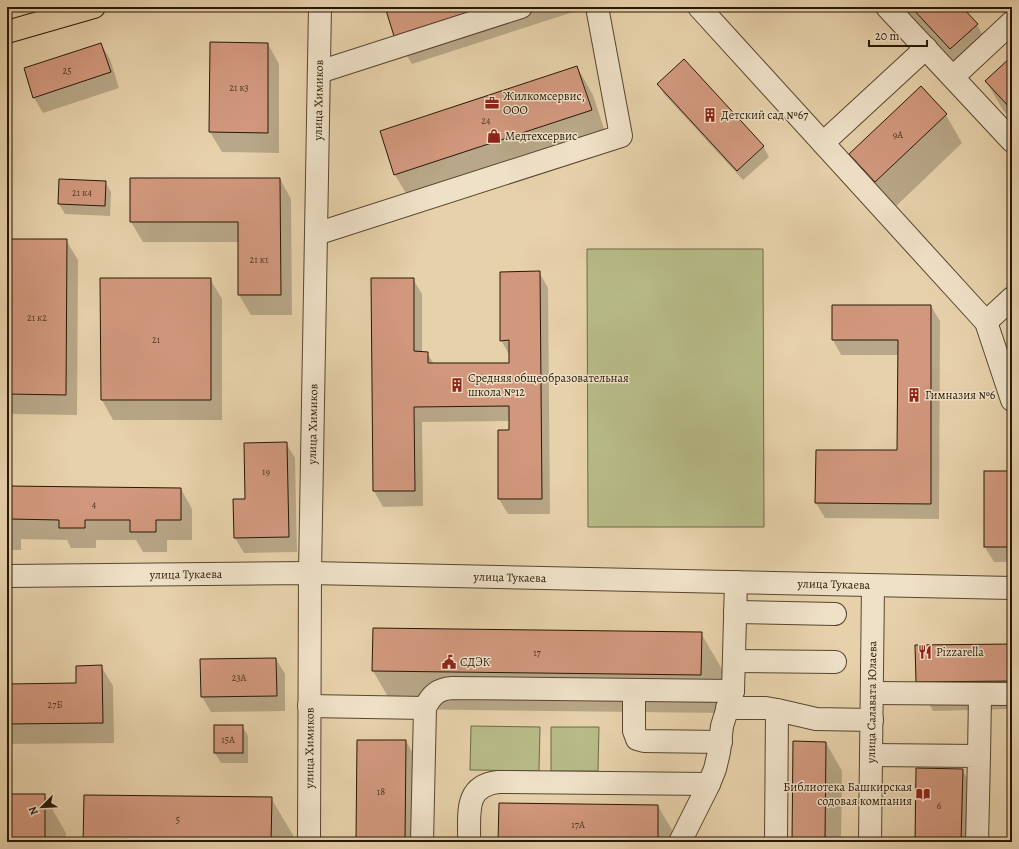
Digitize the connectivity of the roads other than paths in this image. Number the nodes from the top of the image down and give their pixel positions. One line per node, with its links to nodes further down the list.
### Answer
1 (94, 7): 8 (main road)
2 (320, 7): 10 (street, улица Химиков)
3 (521, 7): 10 (street)
4 (598, 7): 14 (street)
5 (699, 7): 13 (street)
6 (887, 7): 9 (street)
7 (1012, 22): 11 (street)
8 (7, 32)
9 (926, 48): 11 (street); 13 (street)
10 (319, 72): 14 (street, улица Химиков)
11 (953, 77): 12 (street)
12 (1012, 141)
13 (824, 143): 16 (street)
14 (316, 234): 18 (street, улица Химиков)
15 (1012, 298): 16 (street)
16 (986, 322): 17 (street)
17 (1012, 400)
18 (310, 573): 19 (street, улица Тукаева); 20 (street, улица Тукаева); 32 (street, улица Химиков)
19 (7, 576)
20 (736, 582): 21 (street, улица Тукаева); 23 (street)
21 (874, 586): 22 (street, улица Тукаева); 28 (street, улица Салавата Юлаева)
22 (1012, 588)
23 (735, 612): 24 (street); 25 (street)
24 (835, 614)
25 (735, 661): 26 (street); 31 (street)
26 (835, 662)
27 (634, 690): 31 (street); 33 (street); 36 (street)
28 (872, 693): 29 (street); 35 (street, улица Салавата Юлаева)
29 (980, 694): 30 (street); 38 (street)
30 (1012, 694)
31 (730, 699): 34 (street); 36 (street)
32 (309, 706): 33 (street); 40 (street, улица Химиков)
33 (425, 708): 41 (street)
34 (777, 710): 35 (street); 44 (street)
35 (872, 720): 37 (street, улица Салавата Юлаева)
36 (721, 742): 39 (street)
37 (871, 755): 38 (street); 45 (street, улица Салавата Юлаева)
38 (979, 756): 46 (street)
39 (709, 784): 42 (street); 43 (street)
40 (309, 842)
41 (422, 842)
42 (469, 842)
43 (680, 842)
44 (776, 842)
45 (870, 842)
46 (977, 842)

